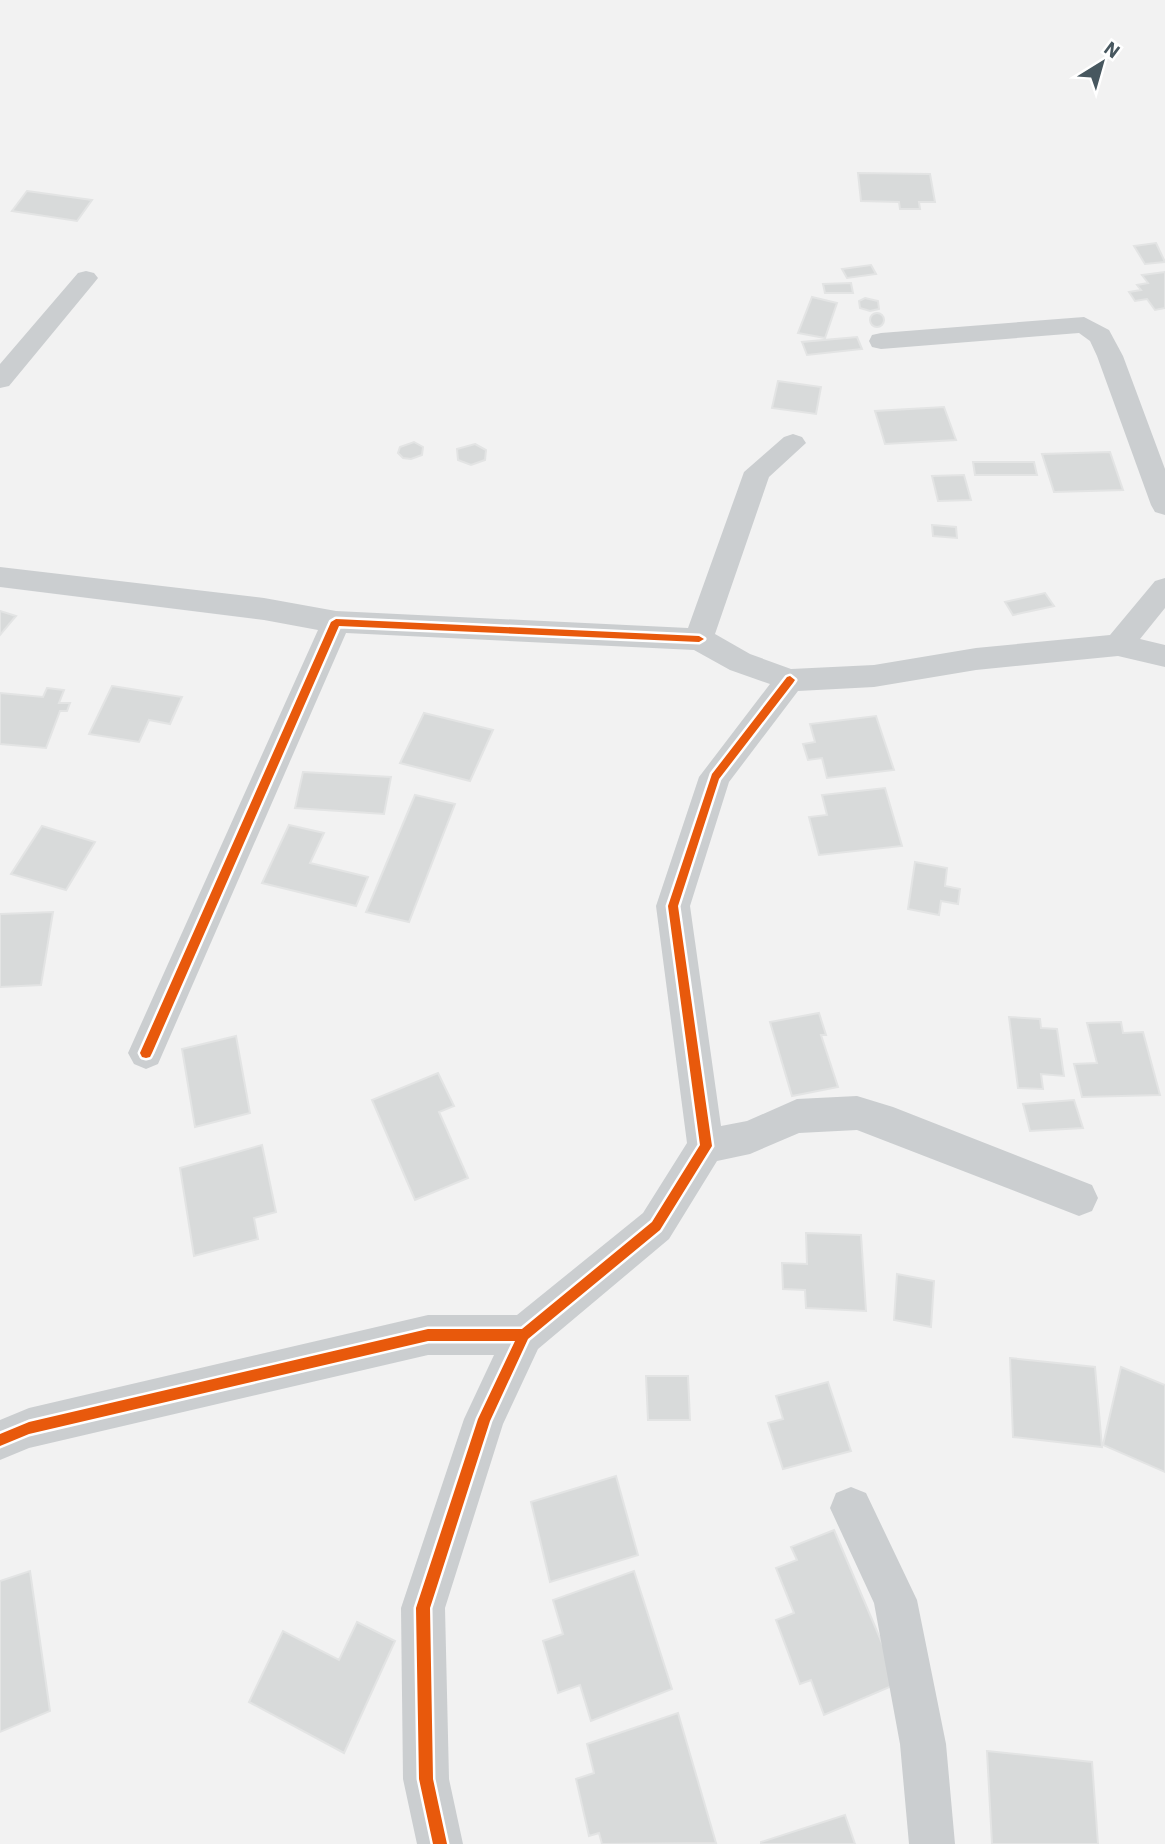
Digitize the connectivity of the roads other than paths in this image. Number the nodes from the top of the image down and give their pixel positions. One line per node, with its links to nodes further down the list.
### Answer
1 (86, 278): 3 (street)
2 (881, 341): 5 (street)
3 (0, 380)
4 (793, 443): 9 (street)
5 (1165, 505)
6 (0, 578): 8 (street)
7 (1165, 588): 10 (street)
8 (336, 622): 9 (street); 13 (street)
9 (699, 639): 12 (street)
10 (1118, 645): 11 (street); 12 (street)
11 (1165, 656)
12 (790, 680): 14 (street)
13 (146, 1053)
14 (706, 1146): 15 (street); 16 (street)
15 (1079, 1199)
16 (524, 1335): 17 (street); 19 (street)
17 (0, 1440)
18 (851, 1508): 20 (street)
19 (440, 1844)
20 (932, 1844)

